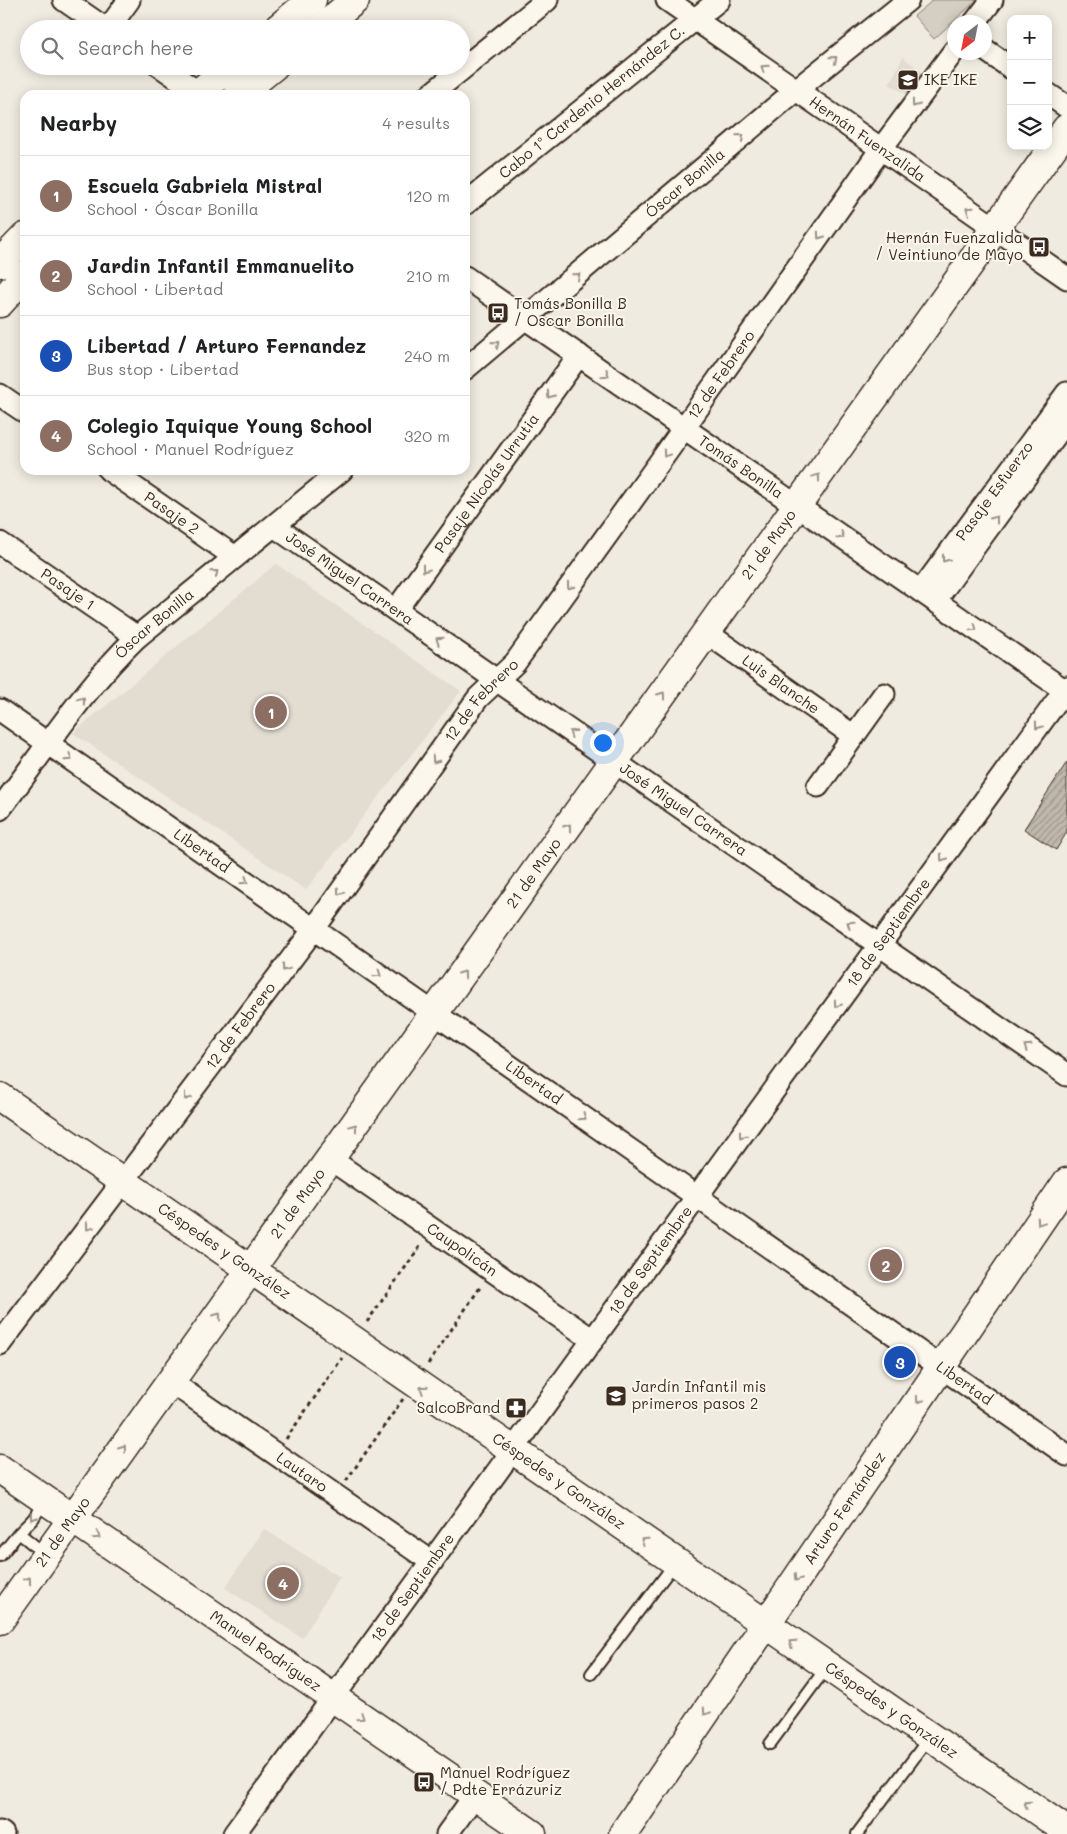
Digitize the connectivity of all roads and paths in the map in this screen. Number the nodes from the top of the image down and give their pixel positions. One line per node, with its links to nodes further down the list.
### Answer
1 (64, 0): 12 (street)
2 (129, 0): 13 (street)
3 (312, 0): 14 (street)
4 (355, 0): 15 (street)
5 (547, 0): 18 (street)
6 (667, 0): 11 (street, Hernán Fuenzalida)
7 (719, 0): 11 (street, Cabo 1º Cardenio Hernández C.)
8 (908, 0): 28 (street, Óscar Bonilla, one-way to 8)
9 (992, 0): 10 (street)
10 (980, 15)
11 (694, 19): 28 (street, Hernán Fuenzalida, one-way to 11); 33 (street, Cabo 1º Cardenio Hernández C.)
12 (94, 20)
13 (114, 20)
14 (288, 20)
15 (331, 20)
16 (992, 55): 19 (street)
17 (947, 60): 32 (street, 12 de Febrero, one-way to 32)
18 (470, 63)
19 (1007, 65)
20 (173, 75): 24 (street)
21 (221, 75): 25 (street)
22 (263, 75): 26 (street)
23 (455, 75): 27 (street)
24 (193, 90)
25 (204, 90)
26 (244, 90)
27 (436, 90)
28 (796, 90): 32 (street, Hernán Fuenzalida); 41 (street, Óscar Bonilla, one-way to 28)
29 (1052, 97): 30 (street)
30 (1067, 107)
31 (1067, 128): 34 (street, 21 de Mayo)
32 (882, 149): 34 (street, Hernán Fuenzalida, one-way to 32); 48 (street, 12 de Febrero, one-way to 48)
33 (470, 200)
34 (995, 228): 37 (street, Hernán Fuenzalida); 51 (street, 21 de Mayo, one-way to 34)
35 (20, 242): 36 (street)
36 (0, 263)
37 (1067, 278)
38 (470, 280): 41 (street, Tomás Bonilla)
39 (20, 281): 40 (street)
40 (0, 303)
41 (526, 319): 42 (street, Tomás Bonilla); 43 (street, Óscar Bonilla, one-way to 41)
42 (579, 355): 48 (street, Tomás Bonilla, one-way to 48); 56 (street, Pasaje Nicolás Urrutia, one-way to 56)
43 (470, 365)
44 (1067, 393): 55 (street, Pasaje Esfuerzo, one-way to 55)
45 (0, 395): 46 (street)
46 (20, 409)
47 (1067, 420): 55 (street, Pasaje Esfuerzo, one-way to 47)
48 (684, 428): 51 (street, Tomás Bonilla); 59 (street, 12 de Febrero, one-way to 59)
49 (116, 475): 54 (street, Pasaje 2)
50 (335, 475): 52 (street, Óscar Bonilla)
51 (797, 506): 55 (street, Tomás Bonilla, one-way to 55); 57 (street, 21 de Mayo)
52 (274, 526): 54 (street, Óscar Bonilla); 56 (street, José Miguel Carrera)
53 (0, 543): 58 (street, Pasaje 1)
54 (235, 558): 58 (street, Óscar Bonilla, one-way to 54)
55 (928, 596): 60 (street, Tomás Bonilla, one-way to 60)
56 (396, 610): 59 (street, José Miguel Carrera, one-way to 56)
57 (707, 633): 63 (street, Luis Blanche); 65 (street, 21 de Mayo, one-way to 57)
58 (136, 637): 64 (street, Óscar Bonilla, one-way to 58)
59 (497, 680): 65 (street, José Miguel Carrera, one-way to 59); 68 (street, 12 de Febrero, one-way to 68)
60 (1066, 690): 69 (street, 18 de Septiembre, one-way to 69)
61 (884, 694): 63 (street)
62 (0, 710): 64 (street, Libertad)
63 (854, 736): 66 (street)
64 (49, 744): 67 (street, Óscar Bonilla); 68 (street, Libertad, one-way to 68)
65 (615, 762): 69 (street, José Miguel Carrera, one-way to 65); 70 (street, 21 de Mayo, one-way to 65)
66 (818, 786)
67 (0, 809)
68 (314, 929): 70 (street, Libertad, one-way to 70); 74 (street, 12 de Febrero, one-way to 74)
69 (880, 945): 71 (street, José Miguel Carrera, one-way to 69); 76 (street, 18 de Septiembre, one-way to 76)
70 (435, 1014): 73 (street, 21 de Mayo, one-way to 70); 76 (street, Libertad, one-way to 76)
71 (1067, 1075)
72 (0, 1098): 74 (street, Céspedes y González)
73 (330, 1159): 77 (street, Caupolicán); 78 (street, 21 de Mayo)
74 (123, 1182): 78 (street, Céspedes y González); 82 (street, 12 de Febrero, one-way to 82)
75 (1067, 1182): 85 (street, Arturo Fernández, one-way to 85)
76 (697, 1197): 81 (street, 18 de Septiembre); 85 (street, Libertad)
77 (432, 1229): 79 (street, Caupolicán); 80 (path)
78 (250, 1270): 86 (street, 21 de Mayo, one-way to 78); 88 (street, Céspedes y González, one-way to 78)
79 (492, 1270): 81 (street, Caupolicán); 83 (path)
80 (371, 1317)
81 (593, 1340): 88 (street, 18 de Septiembre)
82 (0, 1344)
83 (430, 1360)
84 (336, 1366): 89 (path)
85 (941, 1367): 90 (street, Libertad); 101 (street, Arturo Fernández, one-way to 101)
86 (170, 1382): 89 (street, Lautaro); 94 (street, 21 de Mayo, one-way to 86)
87 (397, 1408): 92 (path)
88 (513, 1450): 98 (street, 18 de Septiembre); 99 (street, Céspedes y González, one-way to 88)
89 (275, 1454): 92 (street, Lautaro)
90 (1067, 1455)
91 (0, 1468): 93 (street, Manuel Rodríguez)
92 (336, 1496): 98 (street, Lautaro)
93 (45, 1499): 94 (street, Manuel Rodríguez); 95 (lane, one-way to 95)
94 (72, 1519): 96 (street, 21 de Mayo); 104 (street, Manuel Rodríguez, one-way to 104)
95 (19, 1534): 96 (lane); 97 (lane)
96 (46, 1555): 100 (street, 21 de Mayo, one-way to 96)
97 (0, 1556)
98 (432, 1562): 104 (street, 18 de Septiembre)
99 (676, 1563): 101 (street, Céspedes y González); 103 (lane)
100 (2, 1613)
101 (765, 1624): 102 (street, Céspedes y González, one-way to 101); 112 (street, Arturo Fernández, one-way to 112)
102 (827, 1667): 105 (street, Céspedes y González); 106 (lane)
103 (591, 1674)
104 (333, 1698): 107 (street, Manuel Rodríguez, one-way to 107); 109 (street, 18 de Septiembre)
105 (929, 1737): 108 (street, Céspedes y González, one-way to 105); 113 (lane)
106 (770, 1744)
107 (475, 1795): 110 (street); 111 (street, Manuel Rodríguez)
108 (1067, 1831)
109 (234, 1834)
110 (447, 1834)
111 (532, 1834)
112 (623, 1834)
113 (857, 1834)

